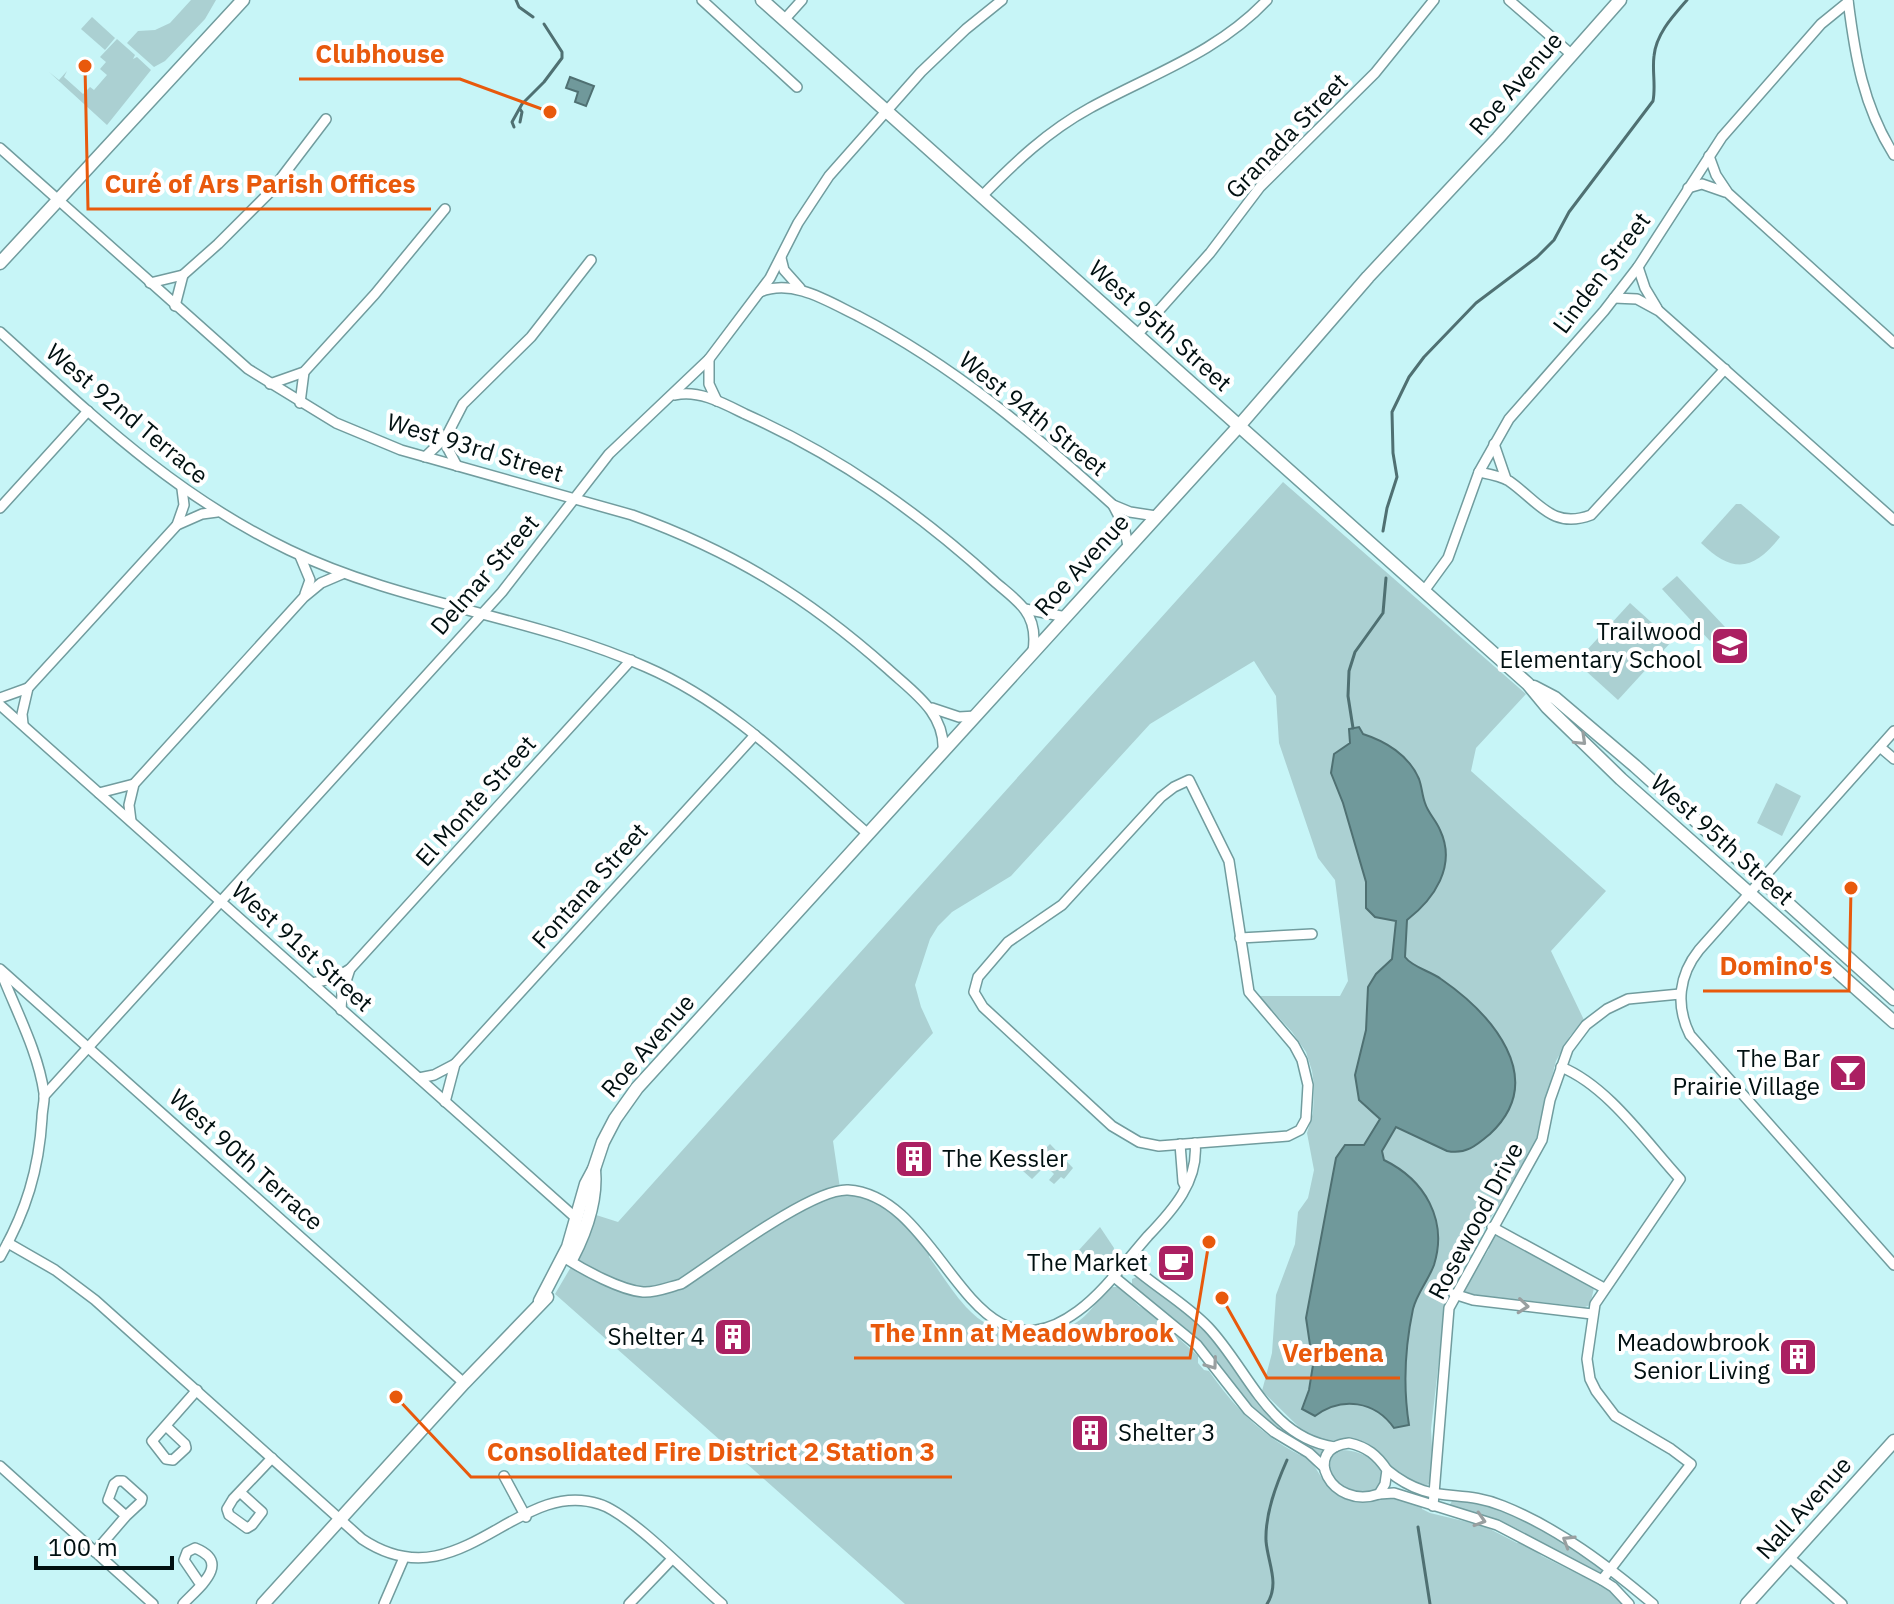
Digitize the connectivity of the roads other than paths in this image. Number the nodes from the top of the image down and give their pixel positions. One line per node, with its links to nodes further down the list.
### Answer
1 (243, 0): 22 (main road)
2 (702, 0): 13 (street)
3 (762, 0): 11 (main road, West 95th Street)
4 (802, 0): 11 (street)
5 (1002, 0): 14 (street, Delmar Street)
6 (1267, 0): 21 (street)
7 (1434, 0): 36 (street, Granada Street)
8 (1509, 0): 12 (street)
9 (1620, 0): 12 (main road, Roe Avenue)
10 (1848, 1): 17 (street); 18 (street, Linden Street)
11 (784, 20): 14 (main road, West 95th Street)
12 (1571, 54): 46 (main road, Roe Avenue)
13 (797, 87)
14 (886, 111): 21 (main road, West 95th Street); 24 (street, Delmar Street)
15 (326, 119): 28 (street)
16 (0, 148): 22 (street, West 93rd Street)
17 (1894, 155)
18 (1709, 156): 19 (street, Linden Street); 20 (street)
19 (1688, 188): 20 (street); 27 (street, Linden Street)
20 (1728, 193): 37 (street)
21 (982, 196): 36 (main road, West 95th Street)
22 (58, 200): 26 (main road); 29 (street, West 93rd Street)
23 (445, 209): 40 (street)
24 (781, 257): 30 (street); 31 (street, Delmar Street)
25 (591, 260): 47 (street)
26 (0, 263)
27 (1638, 267): 32 (street, Linden Street); 34 (street)
28 (183, 275): 29 (street); 33 (street)
29 (150, 283): 33 (street, West 93rd Street)
30 (802, 290): 31 (street, West 94th Street); 55 (street, West 94th Street)
31 (760, 292): 38 (street, Delmar Street)
32 (1614, 298): 34 (street); 48 (street, Linden Street)
33 (175, 306): 41 (street, West 93rd Street)
34 (1659, 311): 39 (street)
35 (0, 332): 45 (street, West 92nd Terrace)
36 (1137, 335): 46 (main road, West 95th Street)
37 (1894, 343)
38 (709, 359): 42 (street, Delmar Street); 43 (street)
39 (1725, 369): 52 (street); 59 (street)
40 (304, 372): 41 (street); 44 (street)
41 (270, 384): 44 (street, West 93rd Street)
42 (672, 396): 43 (street); 54 (street, Delmar Street)
43 (717, 401): 66 (street)
44 (300, 403): 49 (street, West 93rd Street)
45 (88, 411): 53 (street, West 92nd Terrace); 56 (street)
46 (1239, 426): 58 (main road, Roe Avenue); 64 (main road, West 95th Street)
47 (446, 437): 49 (street); 50 (street)
48 (1494, 444): 51 (street, Linden Street); 52 (street)
49 (425, 457): 50 (street, West 93rd Street)
50 (457, 466): 54 (street, West 93rd Street)
51 (1479, 472): 52 (street); 64 (street, Linden Street)
52 (1506, 479)
53 (182, 489): 57 (street, West 92nd Terrace); 60 (street)
54 (573, 499): 67 (street, Delmar Street); 75 (street, West 93rd Street)
55 (1113, 505): 58 (street, West 94th Street); 61 (street)
56 (0, 508)
57 (217, 512): 60 (street); 62 (street, West 92nd Terrace)
58 (1156, 516): 61 (main road, Roe Avenue)
59 (1894, 520)
60 (177, 525): 72 (street)
61 (1128, 546): 68 (main road, Roe Avenue)
62 (300, 555): 63 (street, West 92nd Terrace); 65 (street)
63 (342, 574): 65 (street); 67 (street, West 92nd Terrace)
64 (1424, 591): 71 (main road, West 95th Street)
65 (304, 597): 84 (street)
66 (1025, 609): 68 (street); 69 (street)
67 (480, 615): 70 (street, West 92nd Terrace); 90 (street, Delmar Street)
68 (1066, 617): 69 (main road, Roe Avenue)
69 (1032, 654): 76 (main road, Roe Avenue)
70 (631, 660): 79 (street, West 92nd Terrace); 94 (street, El Monte Street)
71 (1528, 684): 88 (main road, West 95th Street); 89 (main road, West 95th Street, one-way to 89)
72 (28, 688): 73 (street); 77 (street)
73 (0, 698)
74 (0, 705): 77 (street, West 91st Street)
75 (929, 706): 76 (street); 82 (street, West 93rd Street)
76 (976, 716): 82 (main road, Roe Avenue)
77 (23, 725): 85 (street, West 91st Street)
78 (1894, 731): 80 (street)
79 (755, 735): 87 (street, West 92nd Terrace); 101 (street, Fontana Street)
80 (1883, 744): 81 (street); 83 (street); 88 (street)
81 (1894, 748)
82 (943, 752): 87 (main road, Roe Avenue)
83 (1894, 759)
84 (134, 784): 85 (street); 86 (street)
85 (99, 793): 86 (street, West 91st Street)
86 (131, 821): 90 (street, West 91st Street)
87 (868, 834): 108 (main road, Roe Avenue)
88 (1761, 881): 89 (street); 97 (main road, West 95th Street)
89 (1749, 893): 96 (street); 99 (main road, West 95th Street)
90 (219, 900): 95 (street, West 91st Street); 100 (street, Delmar Street)
91 (1312, 934): 92 (street)
92 (1240, 938): 106 (street); 107 (street)
93 (0, 969): 100 (street, West 90th Terrace); 104 (street)
94 (350, 969): 95 (street, El Monte Street); 98 (street, El Monte Street)
95 (312, 983): 98 (street, West 91st Street)
96 (1680, 994): 102 (street, Rosewood Drive); 116 (street)
97 (1894, 999)
98 (341, 1010): 103 (street, West 91st Street)
99 (1894, 1022)
100 (88, 1046): 104 (street, Delmar Street); 121 (street, West 90th Terrace)
101 (455, 1064): 103 (street, Fontana Street); 105 (street, Fontana Street)
102 (1561, 1067): 111 (street, Rosewood Drive); 118 (street)
103 (419, 1078): 105 (street, West 91st Street)
104 (44, 1096): 112 (street)
105 (445, 1102): 110 (street, West 91st Street)
106 (1195, 1143): 107 (street); 109 (street)
107 (1180, 1144): 109 (street)
108 (594, 1169): 110 (main road, Roe Avenue); 114 (main road, Roe Avenue)
109 (1185, 1186): 115 (street)
110 (577, 1219): 114 (main road, Roe Avenue)
111 (1492, 1227): 118 (street); 119 (street, Rosewood Drive)
112 (8, 1243): 113 (street); 122 (street)
113 (0, 1257)
114 (567, 1260): 117 (street); 121 (main road, Roe Avenue)
115 (1126, 1261): 117 (street); 125 (street)
116 (1894, 1265)
117 (1113, 1276): 128 (street, one-way to 128)
118 (1604, 1288): 120 (street)
119 (1454, 1294): 120 (street, one-way to 120); 133 (street, Rosewood Drive)
120 (1592, 1314): 142 (street)
121 (464, 1383): 137 (main road, Roe Avenue)
122 (197, 1390): 123 (street); 126 (street)
123 (167, 1427)
124 (1894, 1441): 139 (main road, Nall Avenue)
125 (1335, 1447): 128 (street); 129 (street)
126 (272, 1458): 131 (street); 137 (street)
127 (0, 1466): 138 (street)
128 (1324, 1467): 132 (street)
129 (1387, 1470): 132 (street); 133 (street)
130 (504, 1476): 136 (street)
131 (241, 1493)
132 (1379, 1494): 134 (street)
133 (1434, 1495): 134 (street, Rosewood Drive); 142 (street, one-way to 133)
134 (1433, 1506): 143 (street, one-way to 143)
135 (126, 1516): 138 (street)
136 (526, 1517): 140 (street); 141 (street)
137 (340, 1519): 141 (street); 147 (main road, Roe Avenue)
138 (95, 1552): 145 (street)
139 (1789, 1557): 153 (main road, Nall Avenue); 154 (street)
140 (672, 1559): 149 (street); 150 (street)
141 (403, 1560): 148 (street)
142 (1609, 1570): 143 (street); 152 (street)
143 (1602, 1580): 151 (street)
144 (201, 1585): 146 (street)
145 (153, 1604)
146 (183, 1604)
147 (263, 1604)
148 (384, 1604)
149 (629, 1604)
150 (722, 1604)
151 (1629, 1604)
152 (1653, 1604)
153 (1747, 1604)
154 (1842, 1604)

